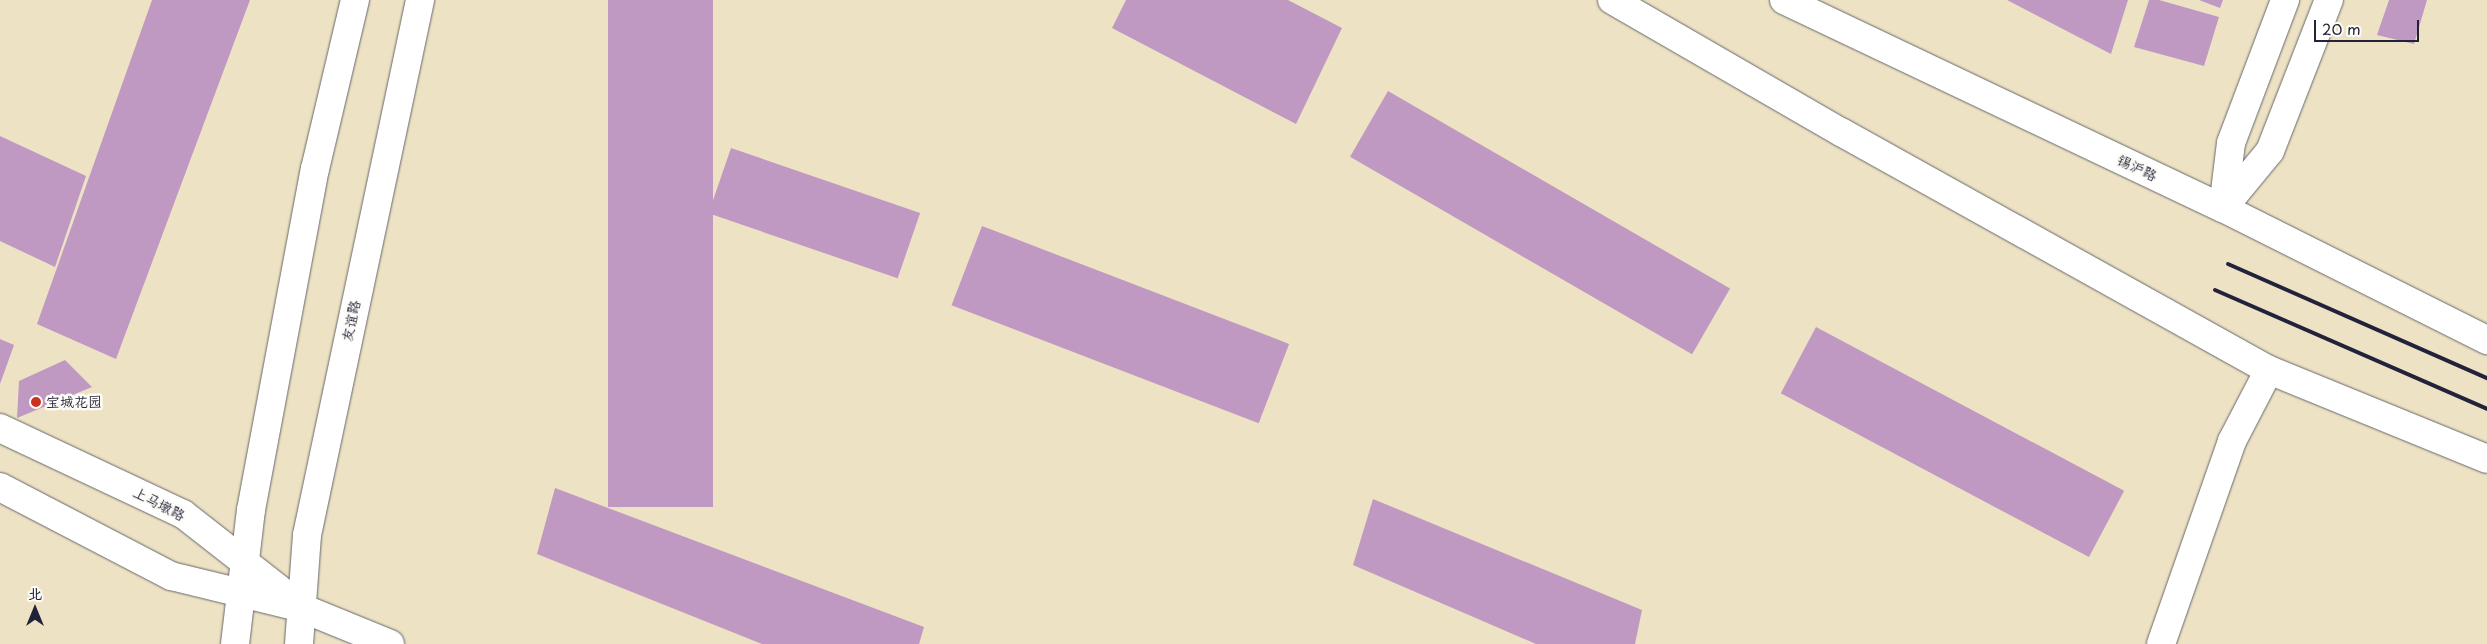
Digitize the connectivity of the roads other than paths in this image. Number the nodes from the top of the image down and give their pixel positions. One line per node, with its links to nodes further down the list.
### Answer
1 (355, 0): 13 (main road)
2 (420, 0): 15 (main road, 友谊路)
3 (1612, 0): 9 (main road)
4 (1784, 0): 7 (main road, 锡沪路)
5 (2285, 0): 7 (main road)
6 (2329, 0): 7 (main road)
7 (2223, 208): 8 (main road, 锡沪路)
8 (2487, 340)
9 (2269, 370): 11 (main road); 19 (main road)
10 (0, 428): 13 (main road, 上马墩路)
11 (2487, 459)
12 (0, 487): 14 (main road, 上马墩路)
13 (244, 563): 14 (main road); 15 (main road, 上马墩路)
14 (241, 592): 15 (main road, 上马墩路); 16 (main road)
15 (302, 608): 17 (main road, 友谊路); 18 (main road, 上马墩路)
16 (235, 644)
17 (299, 644)
18 (390, 644)
19 (2161, 644)

